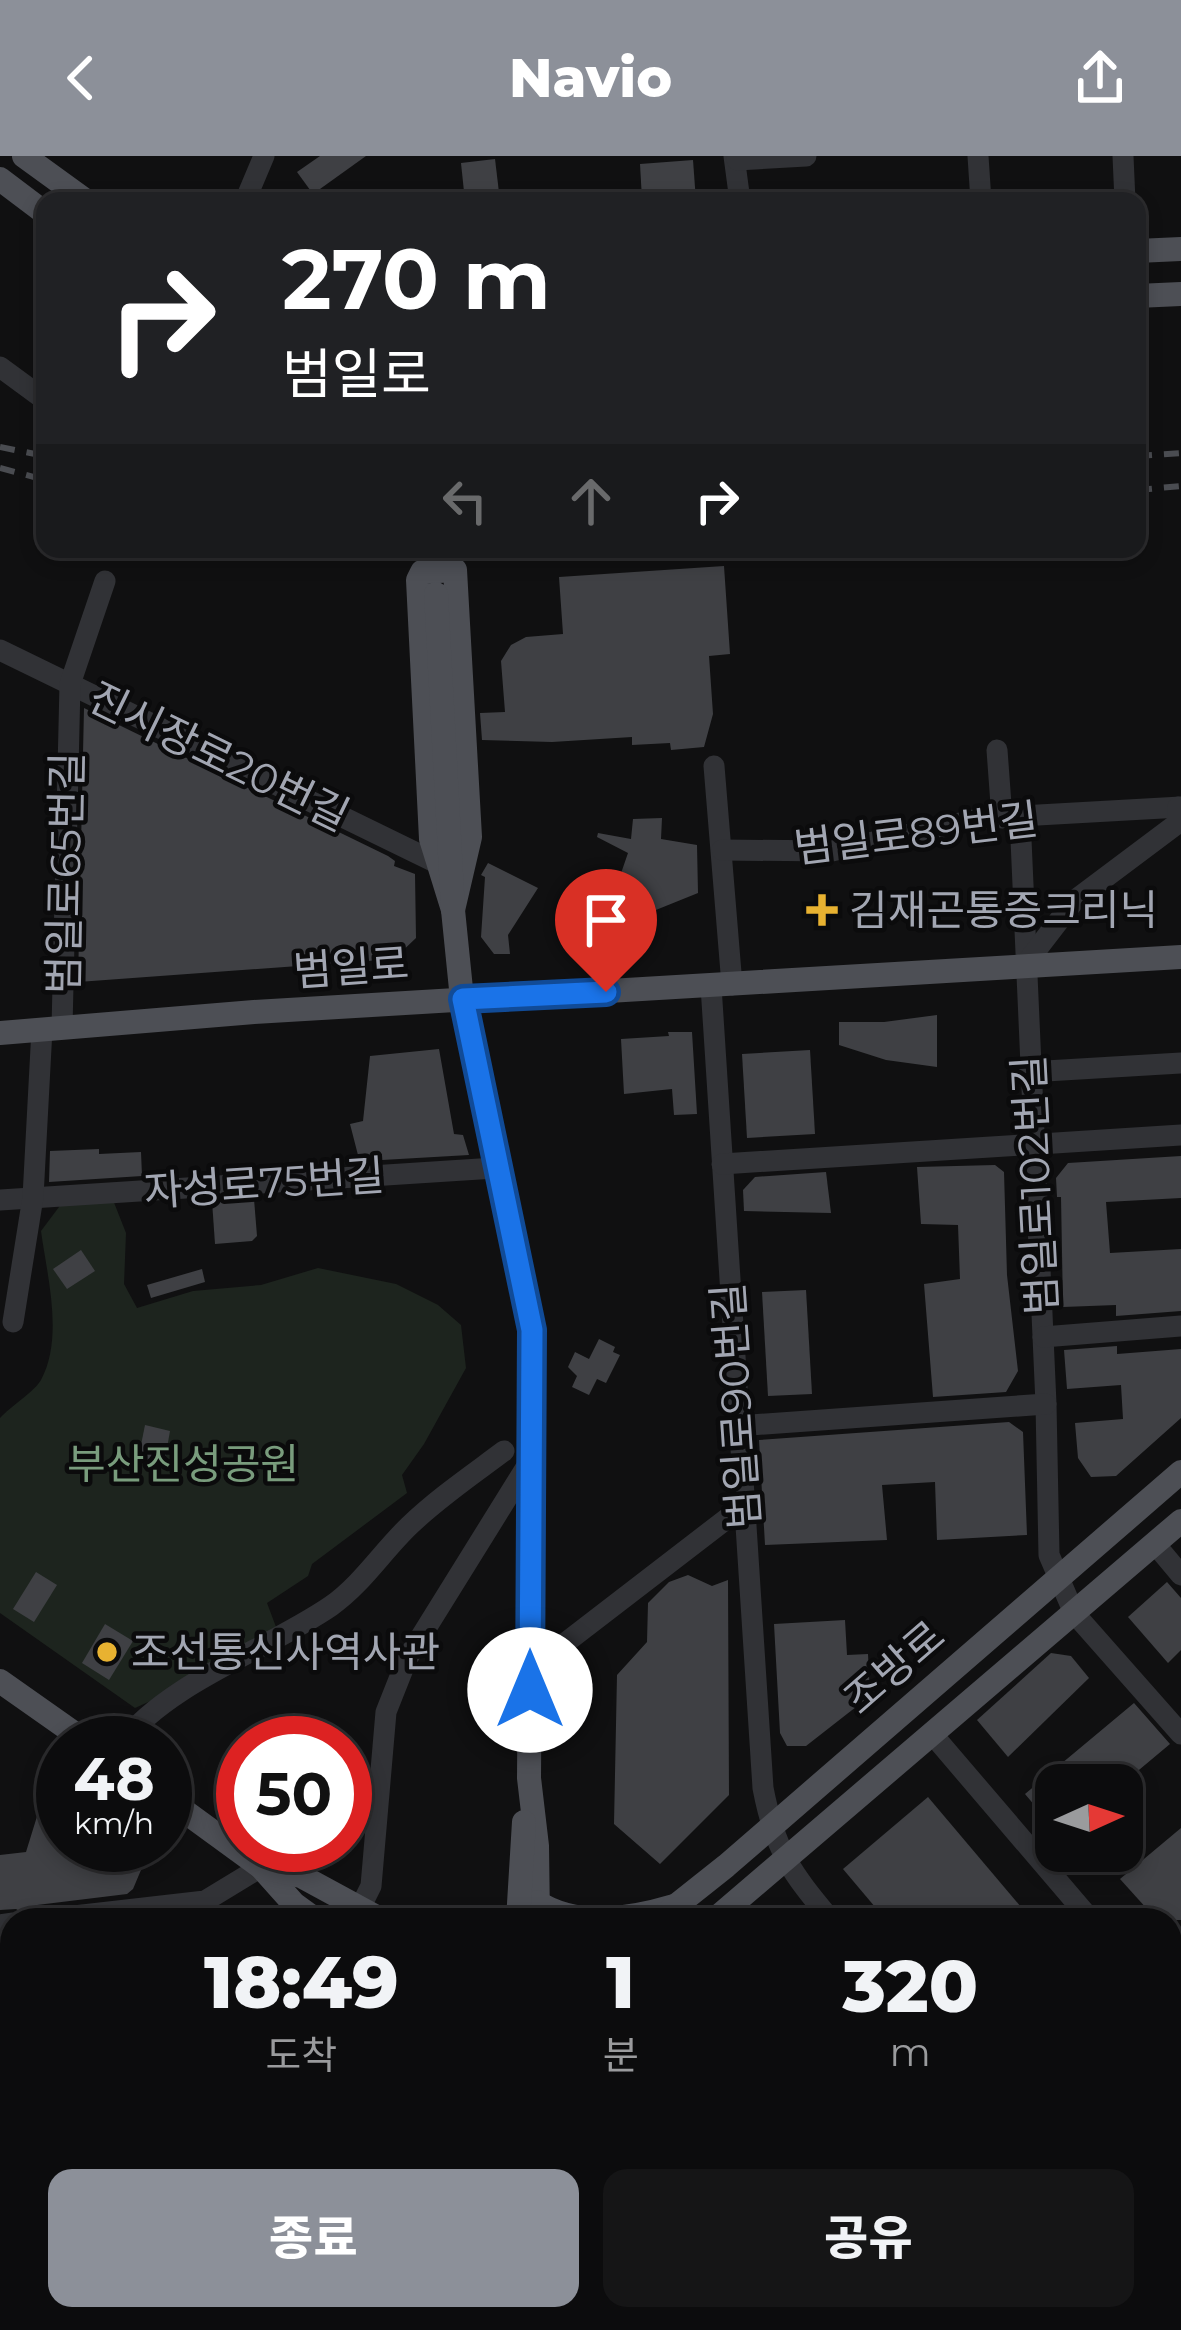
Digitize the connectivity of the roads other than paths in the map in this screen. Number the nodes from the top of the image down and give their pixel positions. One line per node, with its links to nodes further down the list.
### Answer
1 (24, 156): 8 (main road)
2 (263, 156): 9 (street)
3 (806, 156): 6 (street)
4 (978, 156): 11 (street)
5 (1123, 156): 12 (street)
6 (735, 158): 10 (street)
7 (0, 179): 13 (main road)
8 (74, 192)
9 (249, 192)
10 (739, 192)
11 (980, 192)
12 (1125, 192)
13 (36, 206)
14 (1181, 249): 15 (main road)
15 (1146, 251)
16 (1181, 294): 17 (main road)
17 (1146, 296)
18 (0, 367): 19 (street)
19 (36, 393)
20 (105, 580): 23 (street, 범일로65번길)
21 (436, 594): 30 (main road)
22 (0, 650): 23 (street, 진시장로20번길)
23 (70, 684): 29 (street, 진시장로20번길); 35 (street, 범일로65번길)
24 (997, 751): 27 (street, 범일로102번길)
25 (714, 766): 28 (street)
26 (1179, 807): 27 (street, 범일로89번길); 32 (street)
27 (1011, 818): 28 (street, 범일로89번길); 32 (street, 범일로102번길)
28 (722, 850): 33 (street)
29 (437, 862): 30 (main road); 30 (main road)
30 (453, 910): 34 (main road)
31 (1181, 957): 32 (main road, 범일로)
32 (1024, 967): 33 (main road, 범일로); 38 (street, 범일로102번길)
33 (721, 986): 34 (main road, 범일로); 41 (street, 범일로90번길)
34 (463, 999): 35 (main road, 범일로); 42 (main road)
35 (52, 1028): 36 (main road, 범일로); 43 (street)
36 (0, 1034)
37 (1181, 1063): 38 (street)
38 (1029, 1072): 40 (street, 범일로102번길)
39 (1181, 1135): 40 (street)
40 (1033, 1144): 41 (street); 47 (street, 범일로102번길)
41 (722, 1164): 49 (street, 범일로90번길)
42 (495, 1168): 43 (street, 자성로75번길); 51 (main road)
43 (33, 1197): 44 (street, 자성로75번길); 45 (street)
44 (0, 1200)
45 (13, 1322)
46 (1181, 1327): 47 (street)
47 (1043, 1337): 48 (street, 범일로102번길)
48 (1046, 1404): 49 (street); 57 (street, 범일로102번길)
49 (737, 1426): 53 (street, 범일로90번길)
50 (504, 1451): 62 (street)
51 (530, 1461): 59 (main road); 73 (street)
52 (1181, 1472): 57 (main road, 조방로)
53 (742, 1507): 59 (street); 65 (street, 범일로90번길)
54 (1181, 1521): 55 (main road, 조방로)
55 (1155, 1544): 56 (street); 58 (main road, 조방로)
56 (1181, 1575)
57 (1058, 1578): 58 (street, 범일로102번길); 65 (main road, 조방로)
58 (1074, 1613): 63 (street, 범일로102번길); 64 (main road, 조방로)
59 (530, 1645): 74 (main road)
60 (0, 1681): 61 (main road)
61 (50, 1716)
62 (150, 1716)
63 (1181, 1734)
64 (933, 1735): 66 (main road, 조방로); 78 (street)
65 (770, 1825): 66 (street, 범일로90번길); 75 (main road, 조방로)
66 (784, 1862): 76 (main road, 조방로); 77 (street, 범일로90번길)
67 (253, 1872): 70 (street)
68 (265, 1872): 71 (main road)
69 (283, 1872): 72 (main road)
70 (144, 1908)
71 (300, 1908)
72 (360, 1908)
73 (371, 1908)
74 (522, 1908)
75 (673, 1908)
76 (728, 1908)
77 (821, 1908)
78 (1081, 1908)

